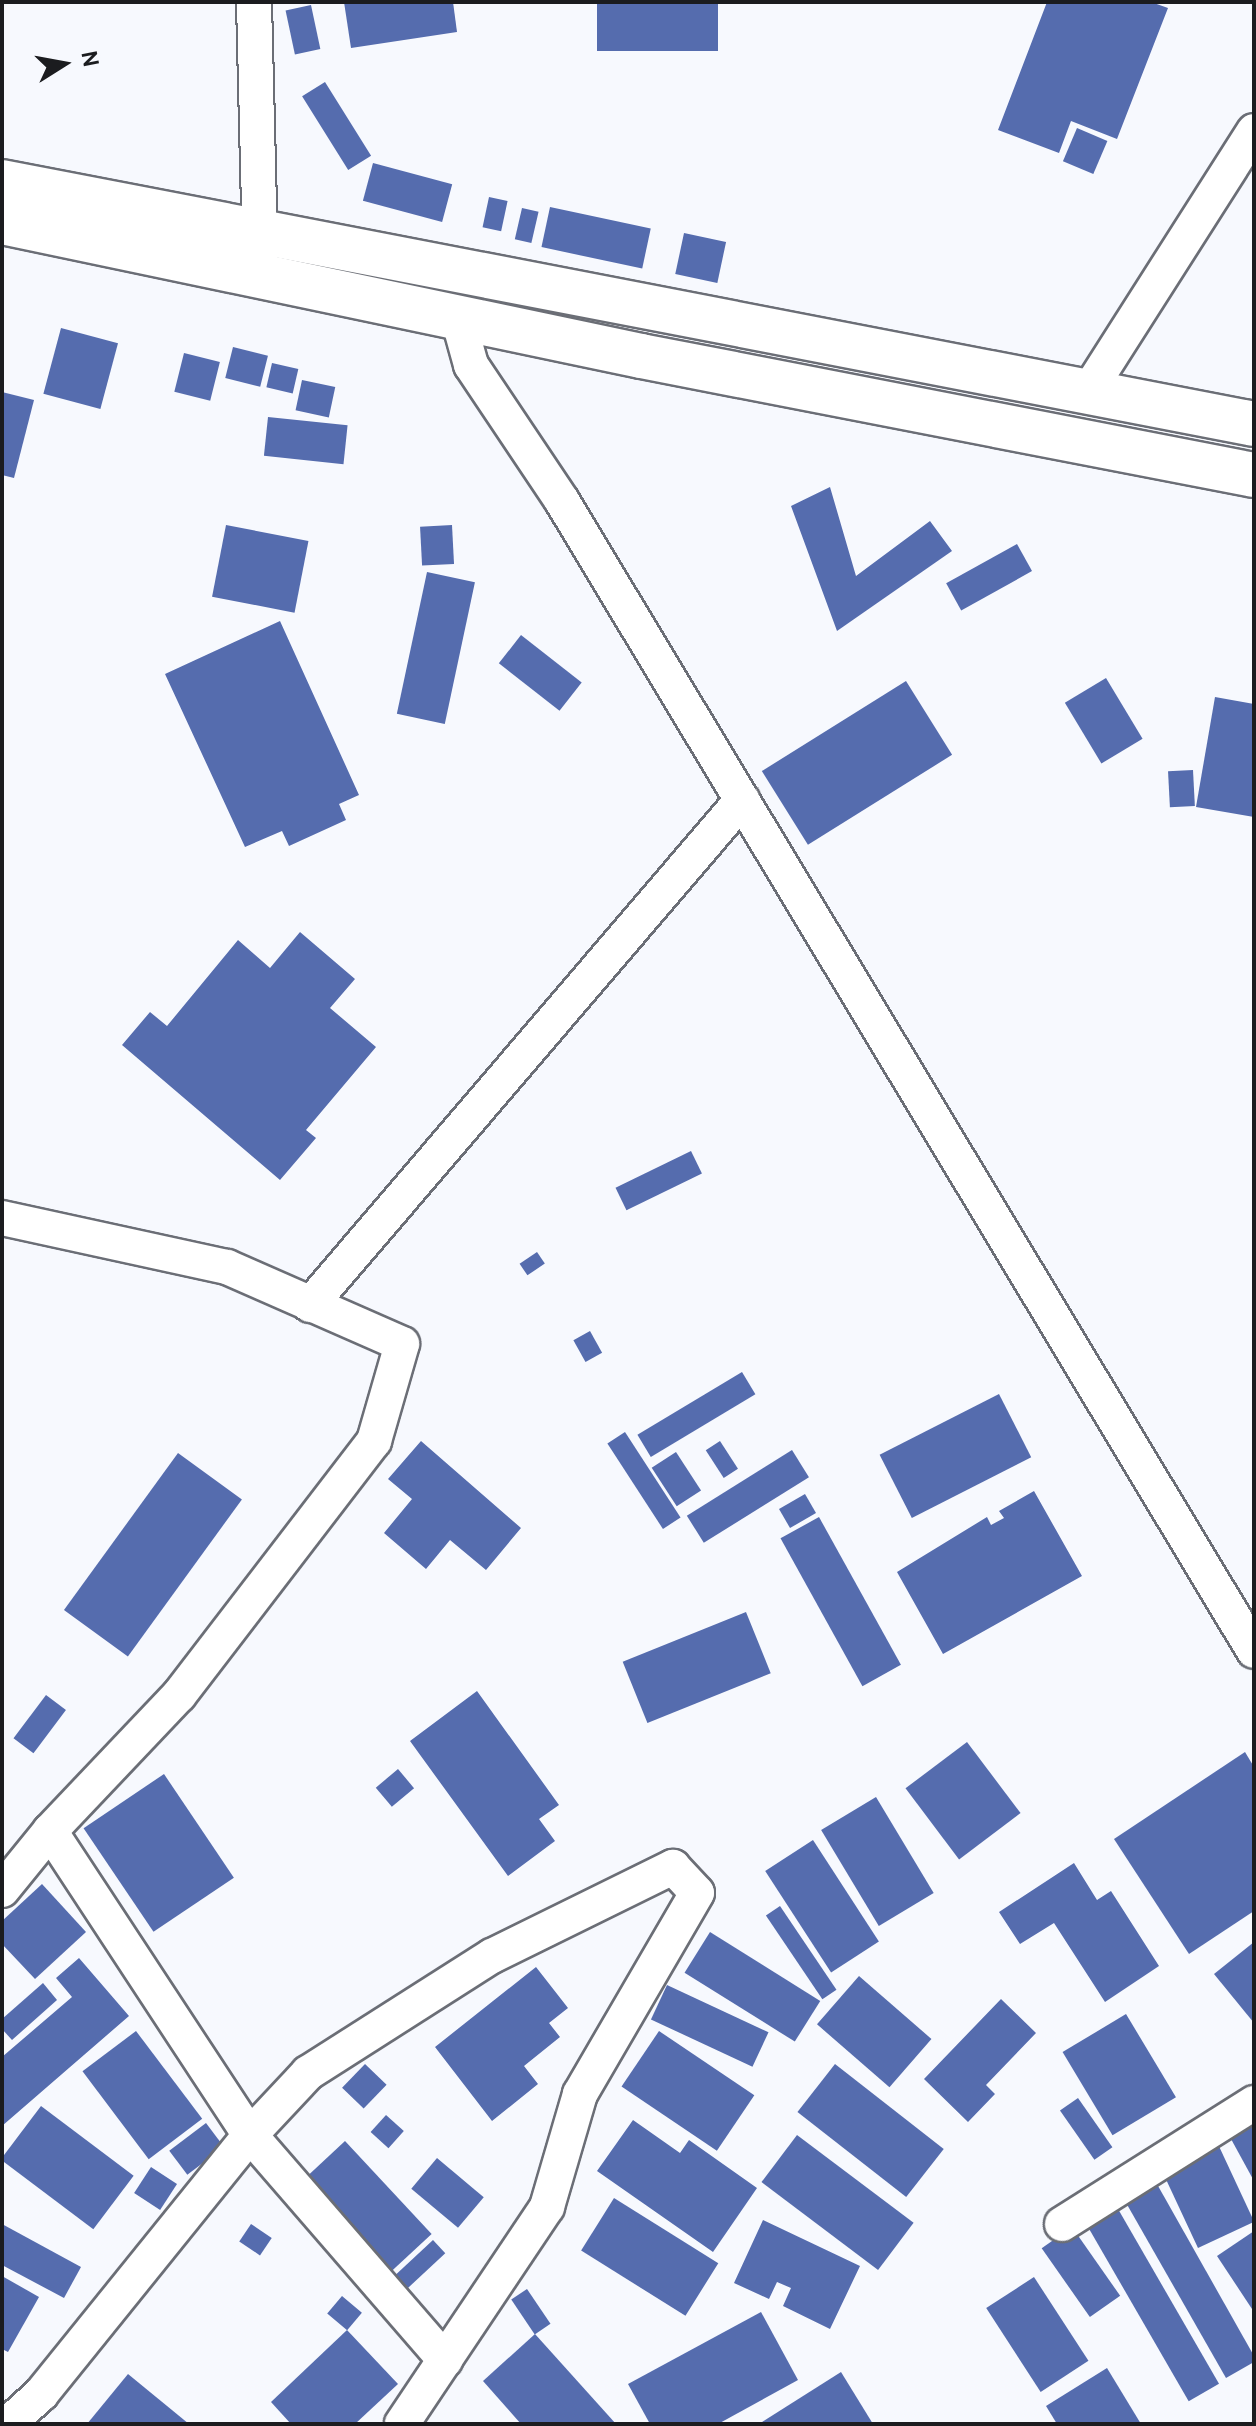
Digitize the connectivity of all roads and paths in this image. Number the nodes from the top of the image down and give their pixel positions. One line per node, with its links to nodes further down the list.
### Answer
1 (254, 2): 5 (street)
2 (1254, 131): 7 (street)
3 (2, 182): 5 (main road)
4 (2, 222): 5 (main road)
5 (260, 255): 6 (main road); 7 (main road)
6 (458, 318): 9 (main road); 10 (street)
7 (1089, 390): 8 (main road)
8 (1254, 424)
9 (1254, 475)
10 (742, 800): 12 (street); 13 (street)
11 (2, 1218): 12 (street)
12 (310, 1305): 14 (street)
13 (1254, 1651)
14 (50, 1831): 15 (street); 17 (street)
15 (2, 1890)
16 (1254, 2103): 18 (street)
17 (250, 2135): 19 (street); 19 (street); 20 (street)
18 (1062, 2224)
19 (445, 2360): 21 (street)
20 (8, 2424)
21 (402, 2424)

